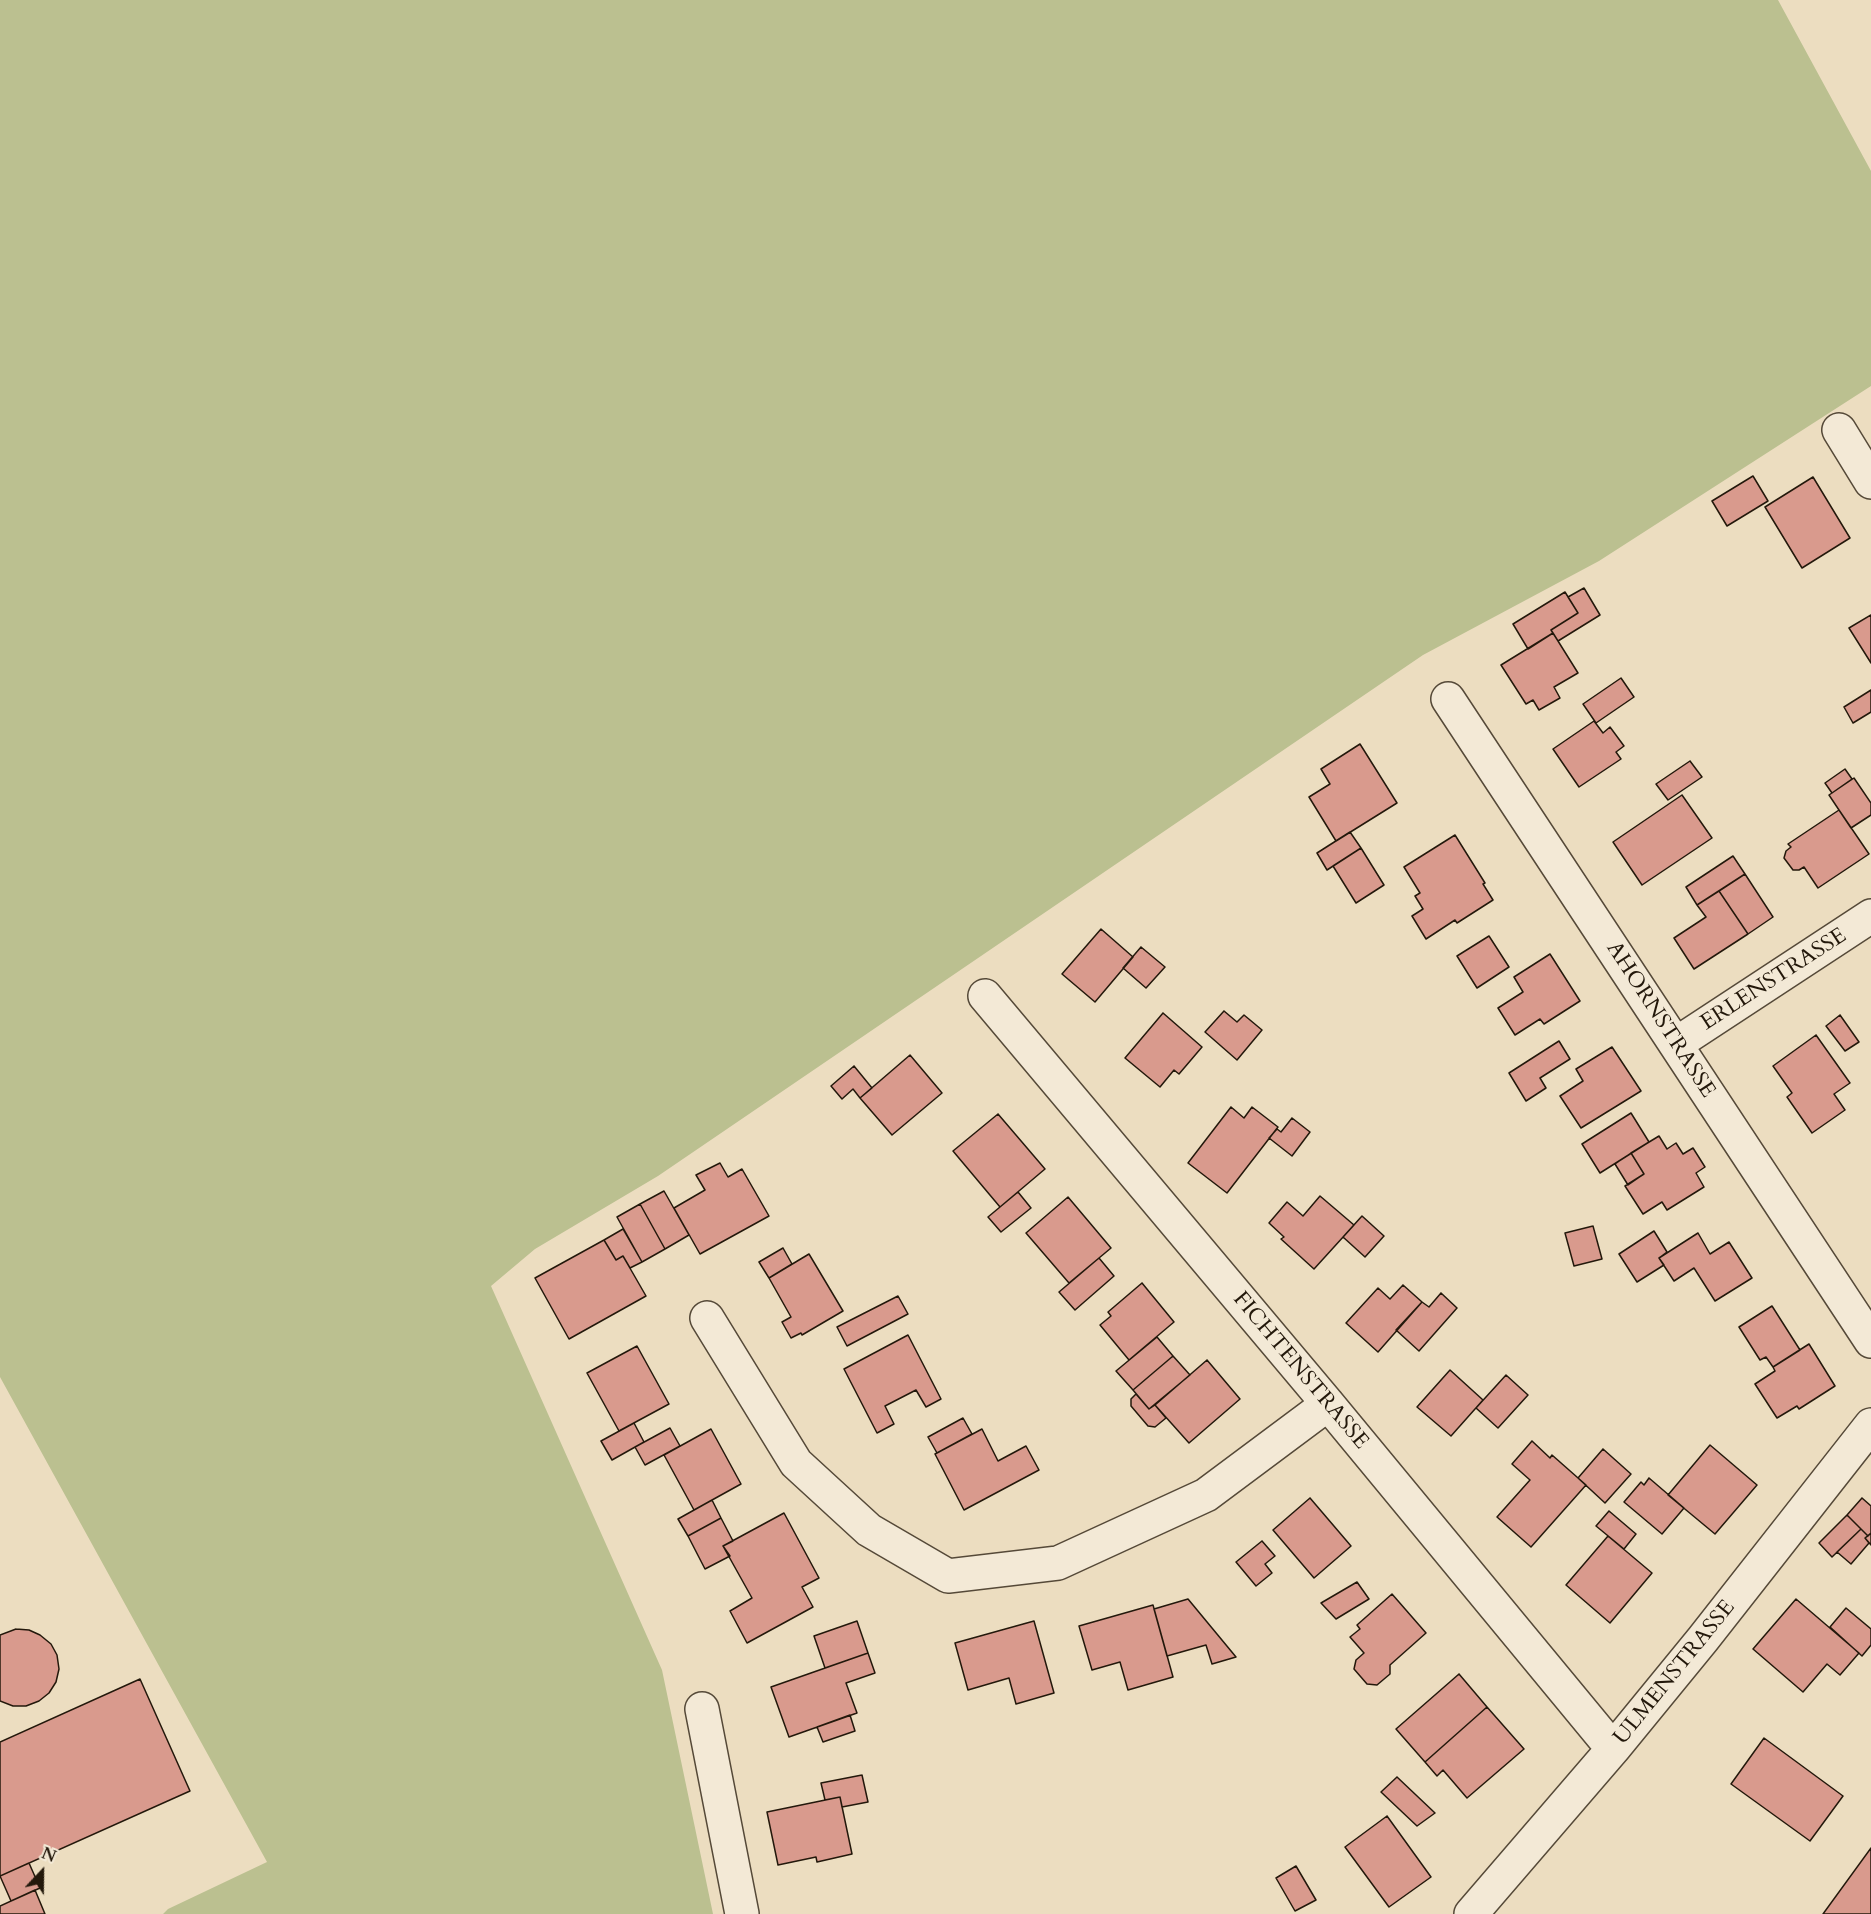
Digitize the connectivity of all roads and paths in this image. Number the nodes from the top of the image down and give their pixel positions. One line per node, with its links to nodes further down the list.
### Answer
1 (1839, 430): 2 (street)
2 (1871, 482)
3 (1448, 699): 6 (street, AHORNSTRASSE)
4 (1871, 916): 6 (street, ERLENSTRASSE)
5 (985, 996): 9 (street, FICHTENSTRASSE)
6 (1676, 1044): 8 (street, AHORNSTRASSE)
7 (708, 1318): 9 (street)
8 (1871, 1341)
9 (1328, 1404): 12 (street, FICHTENSTRASSE)
10 (1871, 1425): 12 (street, ULMENSTRASSE)
11 (702, 1709): 13 (street)
12 (1613, 1749): 14 (street, ULMENSTRASSE)
13 (742, 1914)
14 (1471, 1914)

